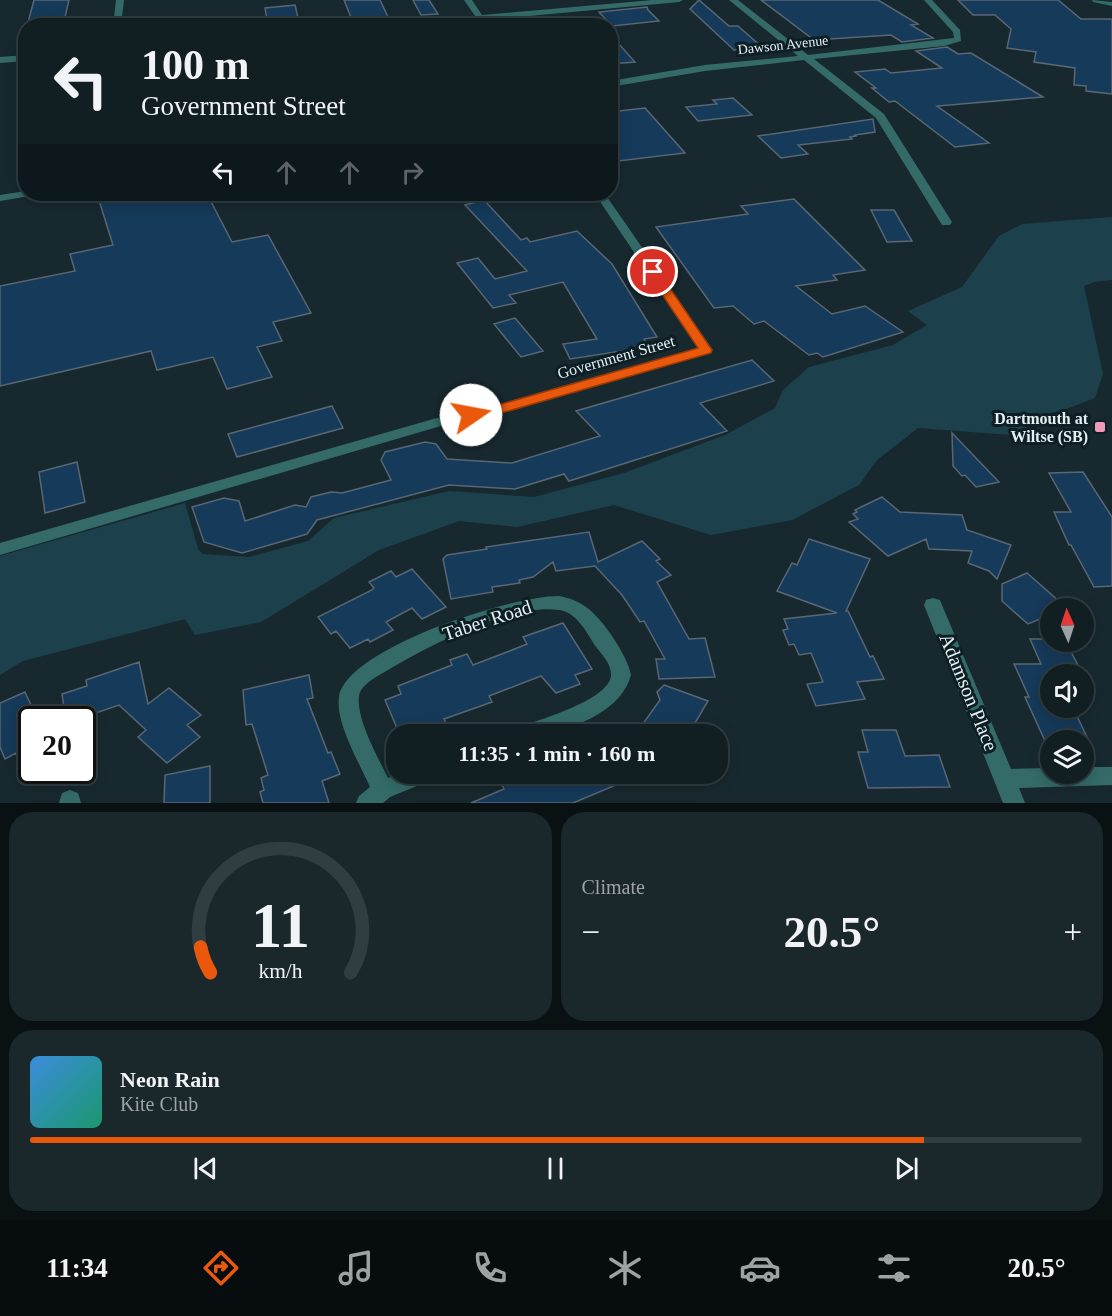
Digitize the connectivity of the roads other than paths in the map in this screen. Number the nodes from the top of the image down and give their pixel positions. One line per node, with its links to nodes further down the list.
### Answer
1 (120, 0): 8 (street)
2 (468, 0): 9 (street)
3 (679, 0): 10 (street)
4 (733, 0): 11 (street)
5 (928, 0): 11 (street, Dawson Avenue)
6 (1096, 0): 7 (street)
7 (1112, 4)
8 (118, 18)
9 (479, 18)
10 (518, 18)
11 (806, 58): 14 (street, Dawson Avenue); 18 (street)
12 (18, 59): 13 (street)
13 (0, 60)
14 (618, 83)
15 (18, 195): 16 (street)
16 (0, 198)
17 (605, 201): 19 (street, Government Street)
18 (946, 222)
19 (0, 549)
20 (933, 605): 23 (street, Adamson Place)
21 (549, 724): 25 (street, Taber Road)
22 (1112, 776): 23 (street)
23 (1004, 778): 26 (street, Adamson Place)
24 (400, 784): 25 (street, Taber Road)
25 (375, 796)
26 (1014, 803)

